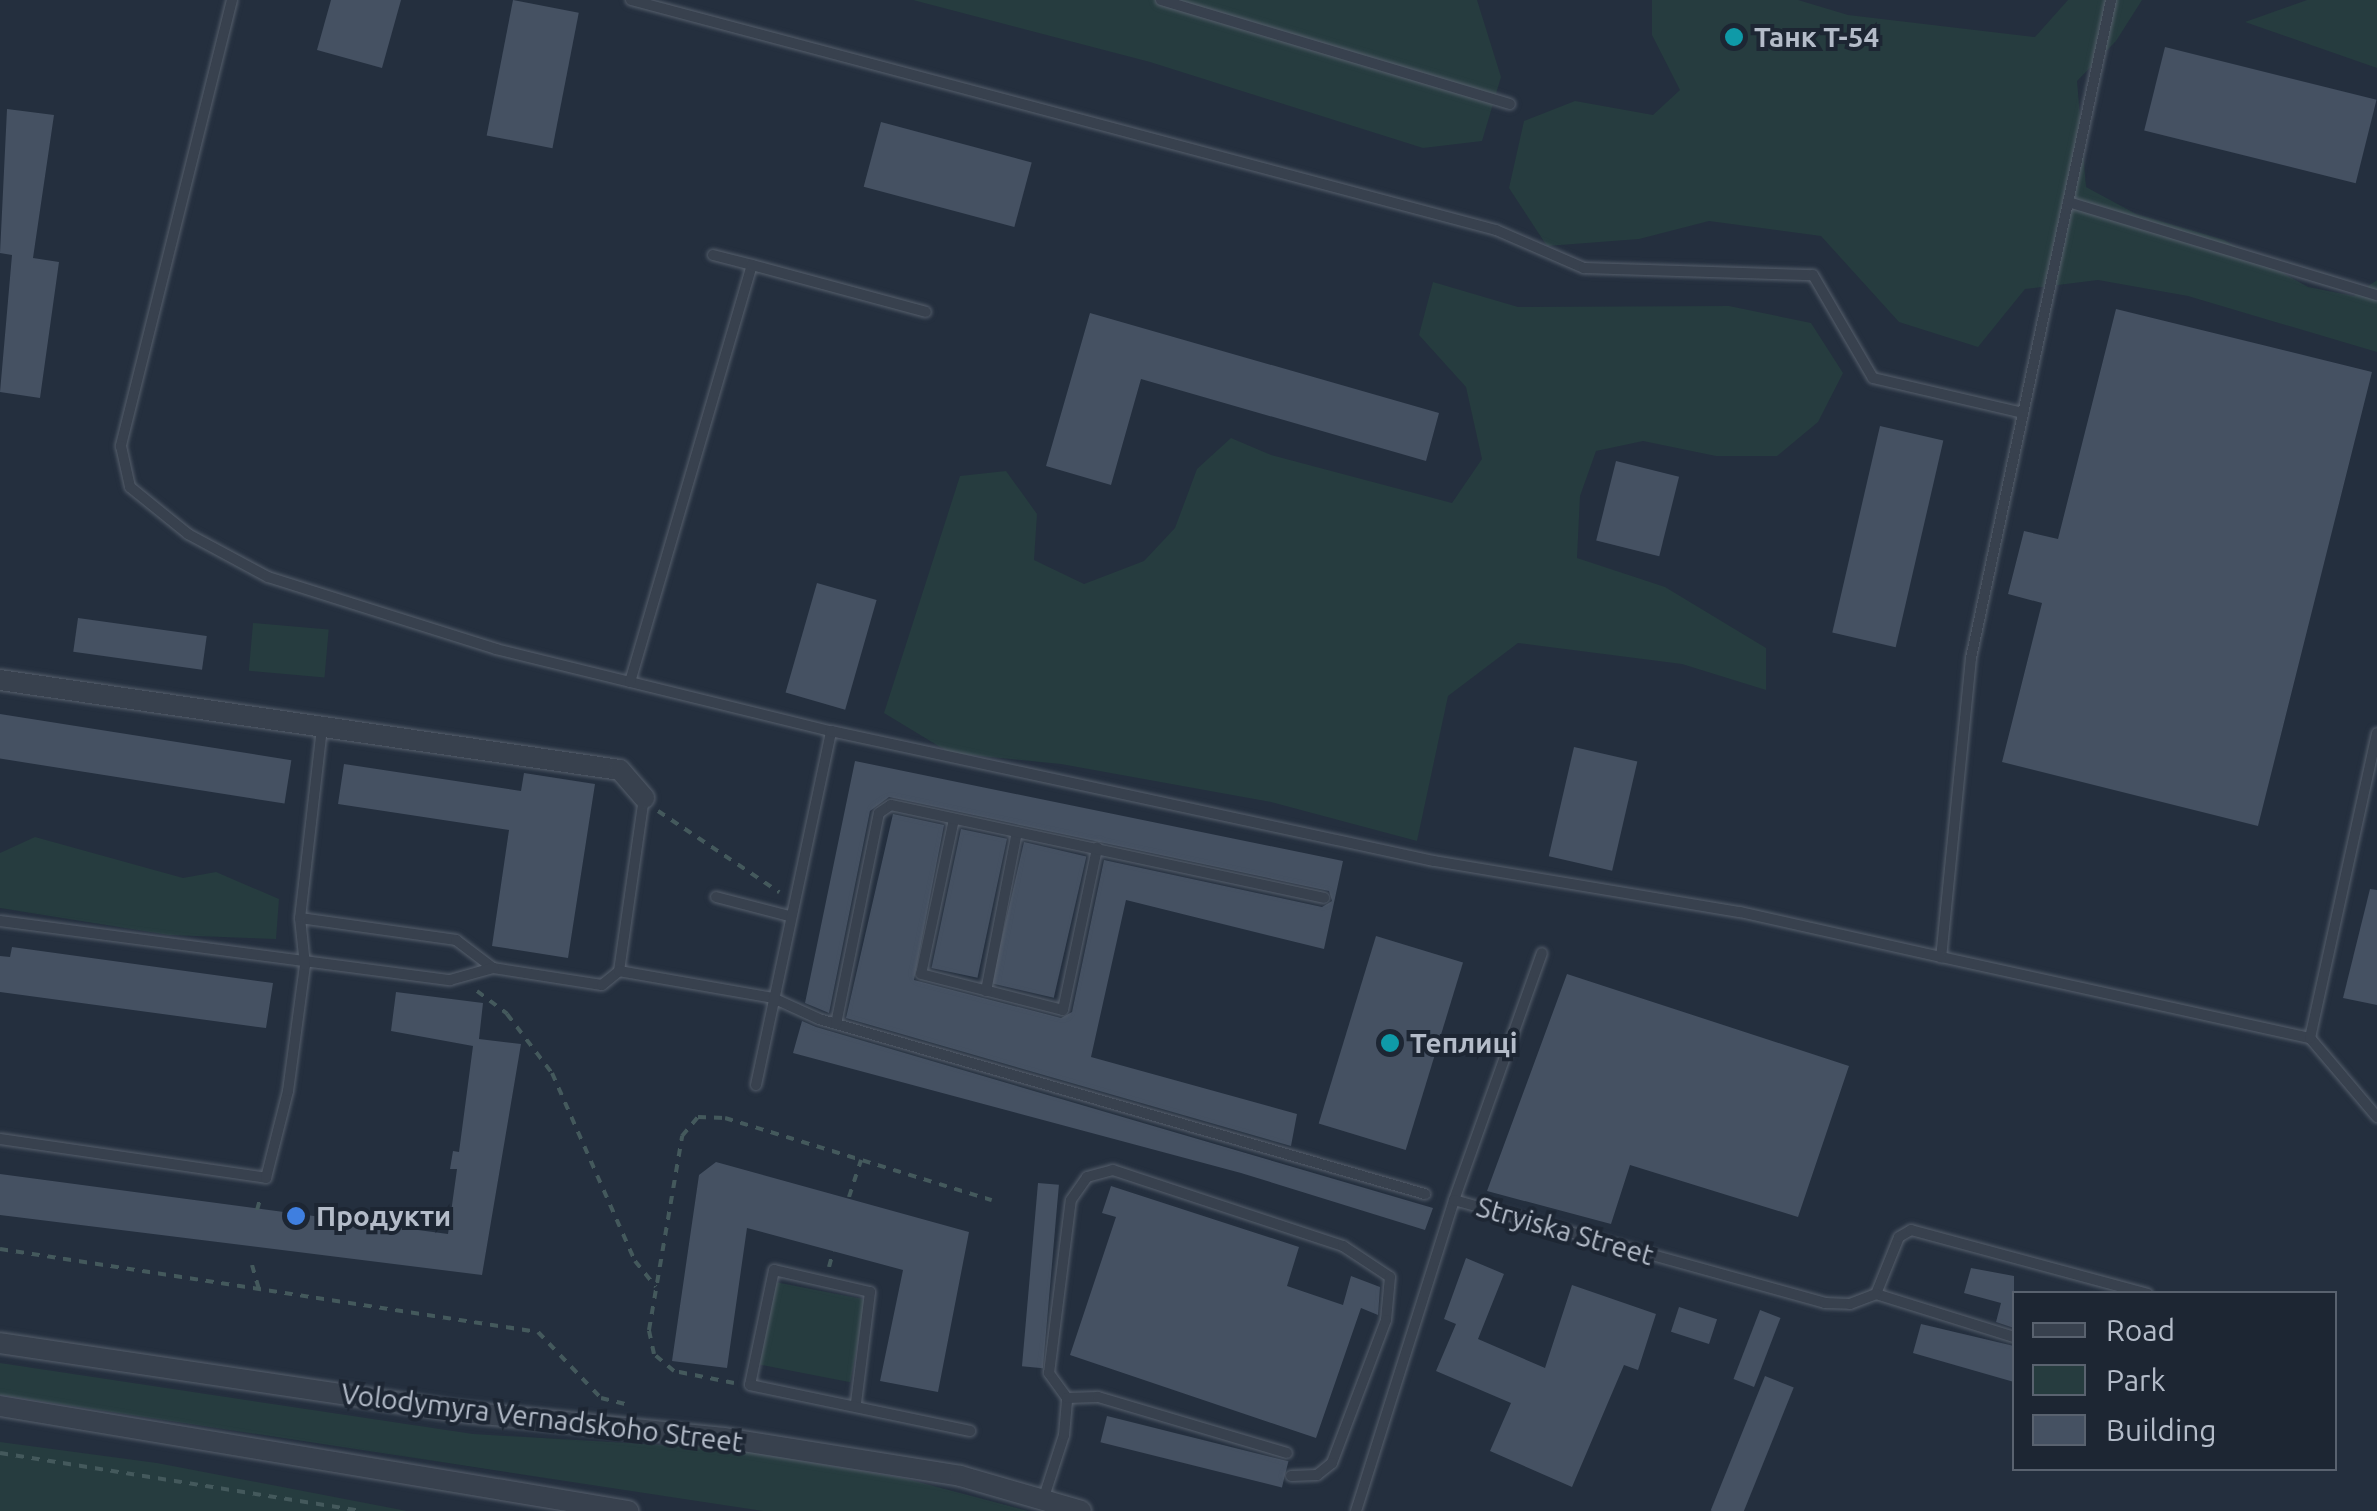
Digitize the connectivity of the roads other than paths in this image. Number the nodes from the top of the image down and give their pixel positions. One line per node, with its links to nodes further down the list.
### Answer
1 (232, 0): 13 (lane)
2 (631, 0): 11 (lane)
3 (1161, 0): 5 (lane)
4 (2111, 0): 6 (lane)
5 (1510, 104)
6 (2068, 202): 9 (lane); 11 (lane)
7 (713, 255): 8 (lane)
8 (752, 266): 10 (lane); 13 (lane)
9 (2377, 295)
10 (926, 312)
11 (2023, 413): 27 (lane)
12 (0, 680): 14 (street)
13 (630, 682): 15 (lane)
14 (322, 726): 17 (street); 24 (lane)
15 (830, 731): 23 (lane); 27 (lane)
16 (2377, 733): 34 (lane)
17 (644, 798): 30 (lane)
18 (954, 818): 19 (lane); 31 (lane); 33 (lane)
19 (1017, 832): 20 (lane); 31 (lane)
20 (1097, 848): 22 (lane); 31 (lane)
21 (716, 897): 23 (lane)
22 (1324, 898)
23 (791, 910): 32 (lane)
24 (300, 918): 28 (lane); 29 (lane)
25 (0, 921): 28 (lane)
26 (1542, 953): 39 (lane)
27 (1941, 956): 34 (lane)
28 (304, 965): 29 (lane); 37 (lane)
29 (493, 968): 30 (lane)
30 (620, 971): 32 (lane)
31 (986, 991)
32 (773, 998): 33 (lane); 35 (lane)
33 (836, 1024): 38 (lane)
34 (2310, 1038): 36 (lane)
35 (756, 1085)
36 (2377, 1118)
37 (0, 1139)
38 (1426, 1194)
39 (1454, 1200): 41 (lane, Stryiska Street); 53 (lane, Stryiska Street)
40 (2137, 1291): 41 (lane)
41 (1876, 1294): 42 (lane)
42 (2012, 1336)
43 (0, 1342): 50 (street, Volodymyra Vernadskoho Street)
44 (1067, 1398): 48 (lane); 49 (lane); 50 (lane)
45 (856, 1403): 45 (lane); 47 (lane)
46 (0, 1406): 51 (street)
47 (970, 1431)
48 (1288, 1454)
49 (1291, 1476)
50 (1044, 1498): 52 (street, Volodymyra Vernadskoho Street)
51 (628, 1511)
52 (1080, 1511)
53 (1356, 1511)

